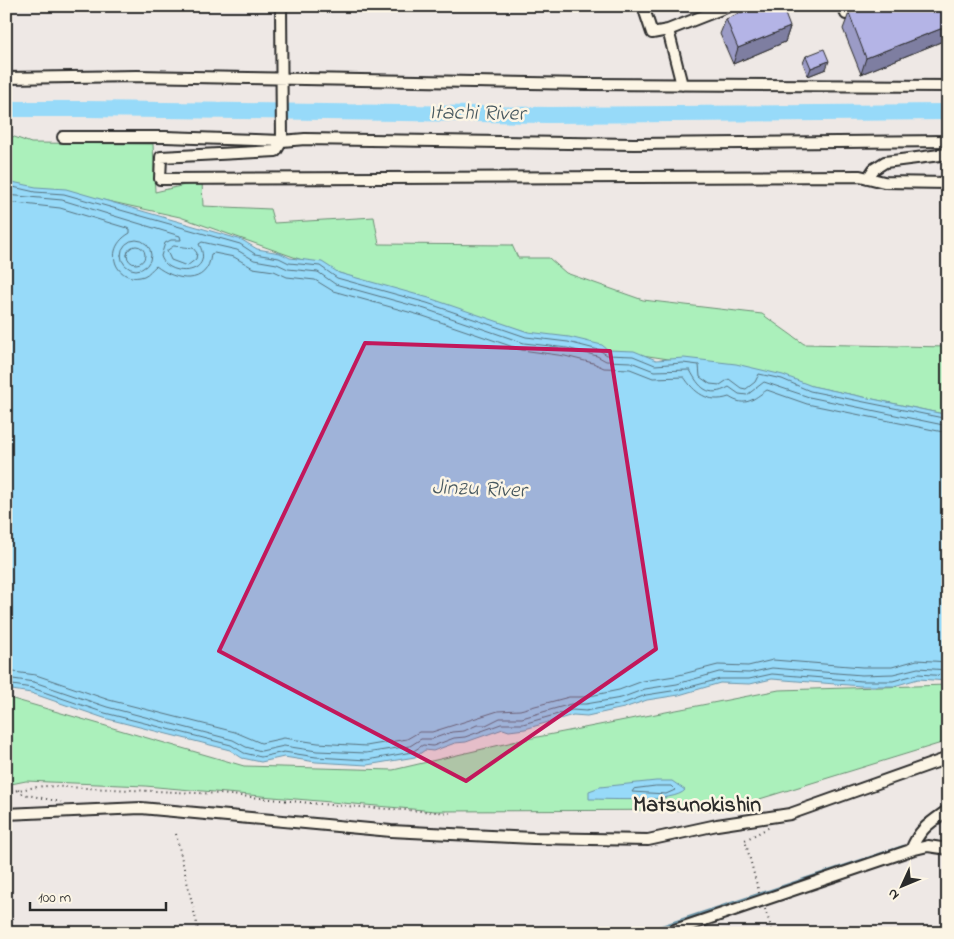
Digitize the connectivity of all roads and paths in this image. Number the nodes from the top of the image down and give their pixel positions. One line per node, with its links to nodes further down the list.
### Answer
1 (281, 6): 6 (street)
2 (642, 6): 4 (street)
3 (730, 6): 4 (street)
4 (668, 30): 7 (street)
5 (6, 78): 6 (street)
6 (282, 79): 7 (street); 10 (street)
7 (682, 85): 8 (street)
8 (948, 86)
9 (63, 137): 10 (street)
10 (282, 137): 11 (street); 13 (street)
11 (948, 141)
12 (948, 154): 13 (street)
13 (868, 178): 14 (street)
14 (948, 183)
15 (948, 758): 20 (street)
16 (18, 790): 17 (path); 18 (path); 21 (path)
17 (6, 792)
18 (61, 802)
19 (948, 810): 25 (street)
20 (6, 814)
21 (450, 814)
22 (774, 826): 26 (path)
23 (176, 834): 27 (path)
24 (948, 849): 25 (street)
25 (911, 850): 26 (street)
26 (761, 896): 28 (street); 29 (path)
27 (199, 933)
28 (666, 933)
29 (773, 933)

